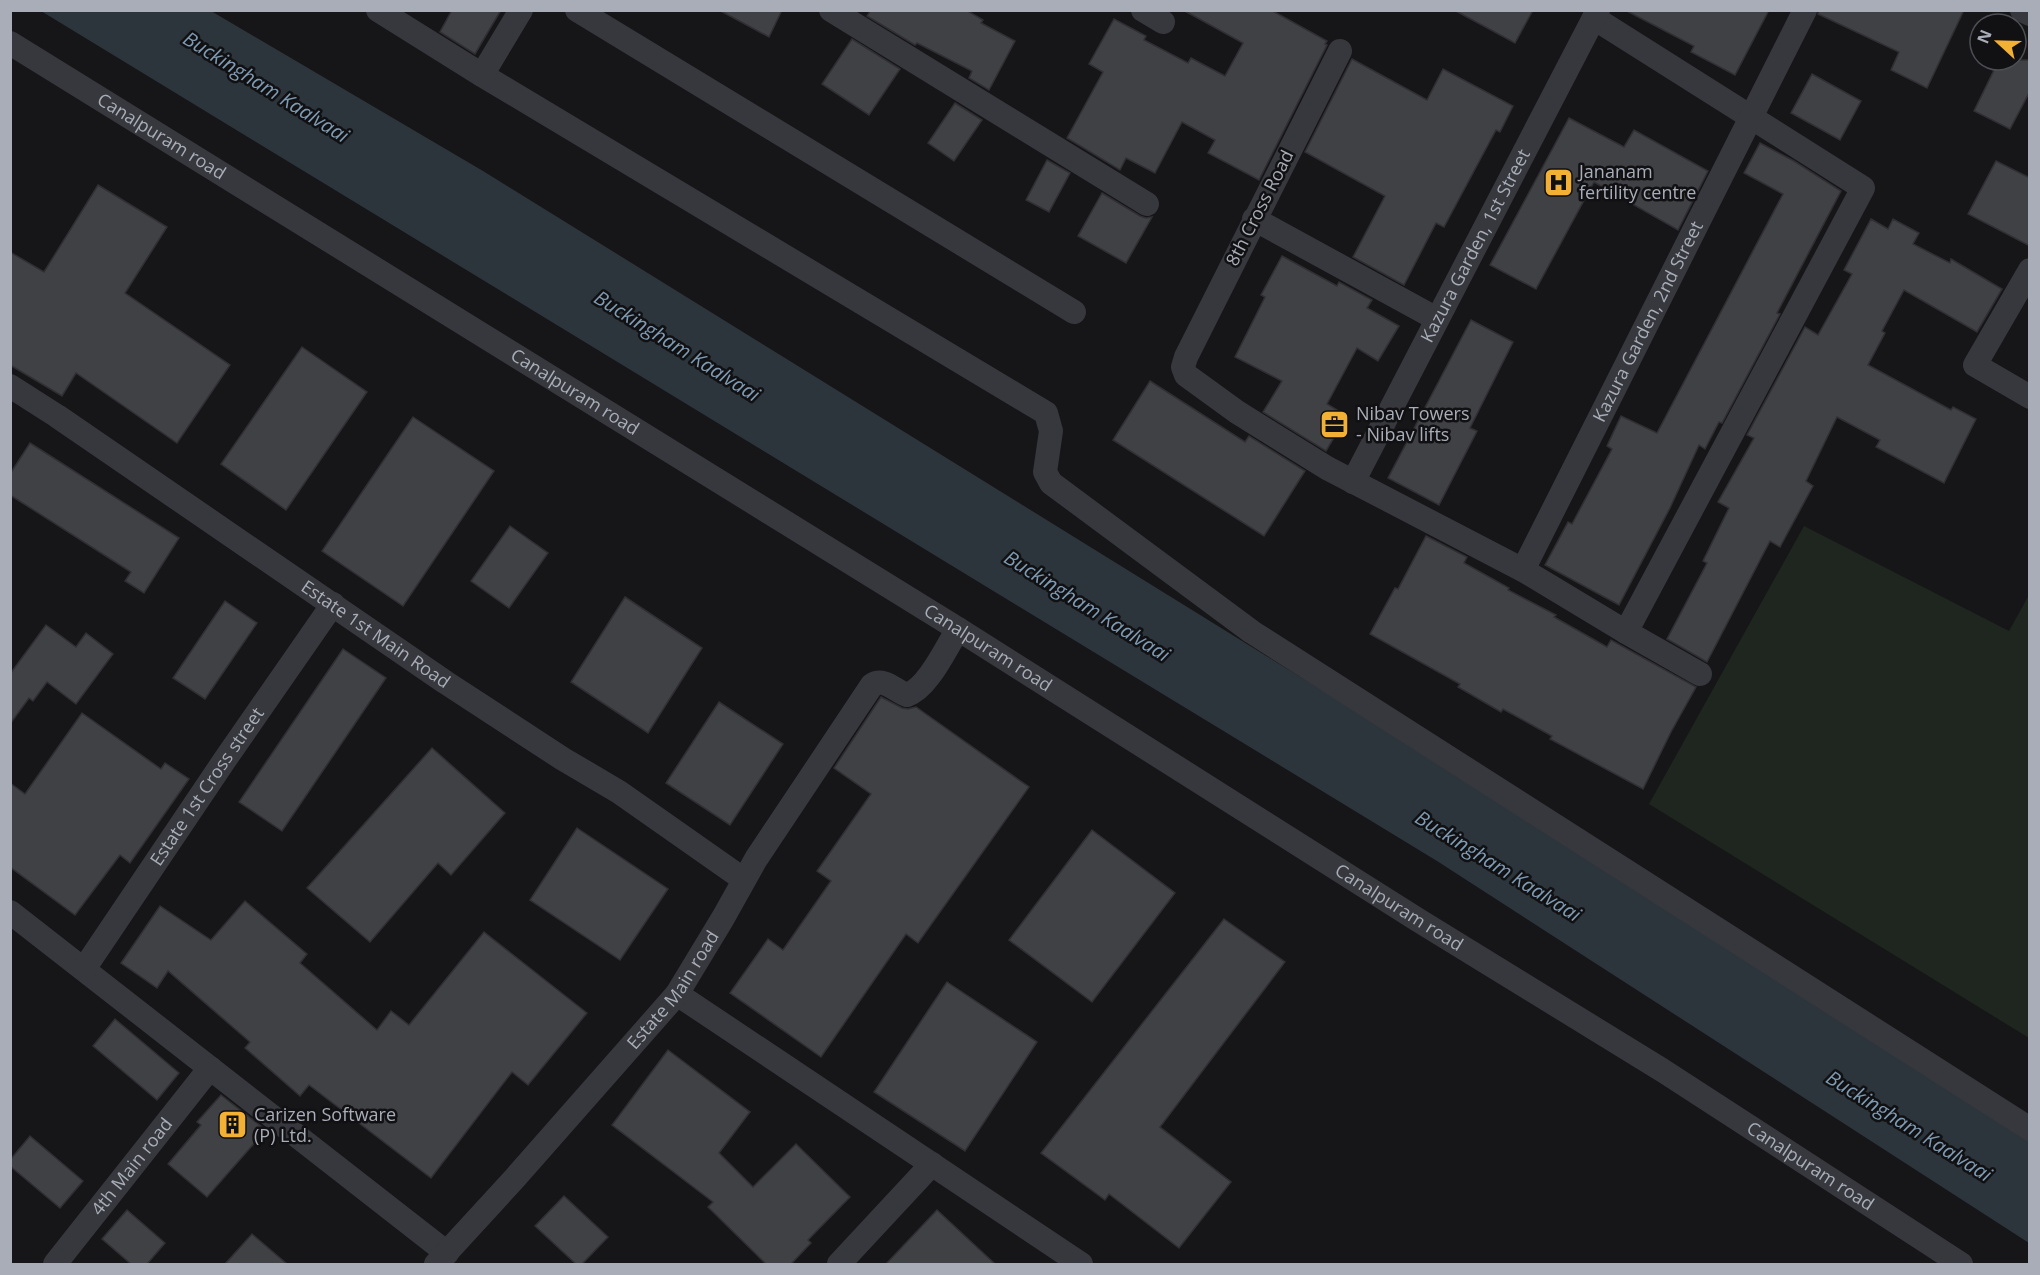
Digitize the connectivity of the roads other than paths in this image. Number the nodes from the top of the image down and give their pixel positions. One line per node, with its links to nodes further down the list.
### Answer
1 (378, 10): 11 (street)
2 (521, 10): 11 (street)
3 (577, 10): 16 (street)
4 (831, 10): 13 (street)
5 (1805, 10): 12 (street, Kazura Garden, 2nd Street)
6 (2022, 10): 8 (street)
7 (1596, 14): 12 (street); 17 (street, Kazura Garden, 1st Street)
8 (2030, 14)
9 (10, 43): 23 (street, Canalpuram road)
10 (1340, 51): 14 (street, 8th Cross Road)
11 (482, 75): 31 (street)
12 (1751, 117): 21 (street, Kazura Garden, 2nd Street); 24 (street)
13 (1147, 204)
14 (1254, 219): 17 (street); 20 (street, 8th Cross Road)
15 (2030, 270): 19 (street)
16 (1074, 312)
17 (1437, 319): 20 (street, Kazura Garden, 1st Street)
18 (10, 387): 22 (street, Estate 1st Main Road)
19 (2030, 397)
20 (1353, 482): 21 (street)
21 (1523, 570): 24 (street)
22 (333, 604): 26 (street, Estate 1st Main Road); 28 (street, Estate 1st Cross street)
23 (958, 630): 26 (street, Estate Main road); 37 (street, Canalpuram road)
24 (1626, 632): 25 (street)
25 (1700, 674)
26 (743, 879): 29 (street, Estate Main road)
27 (10, 912): 28 (street)
28 (84, 969): 30 (street)
29 (677, 994): 32 (street); 33 (street, Estate Main road)
30 (210, 1068): 33 (street); 34 (street, 4th Main road)
31 (2030, 1129)
32 (932, 1164): 35 (street); 36 (street)
33 (441, 1259)
34 (55, 1264)
35 (838, 1264)
36 (1080, 1264)
37 (1961, 1264)

